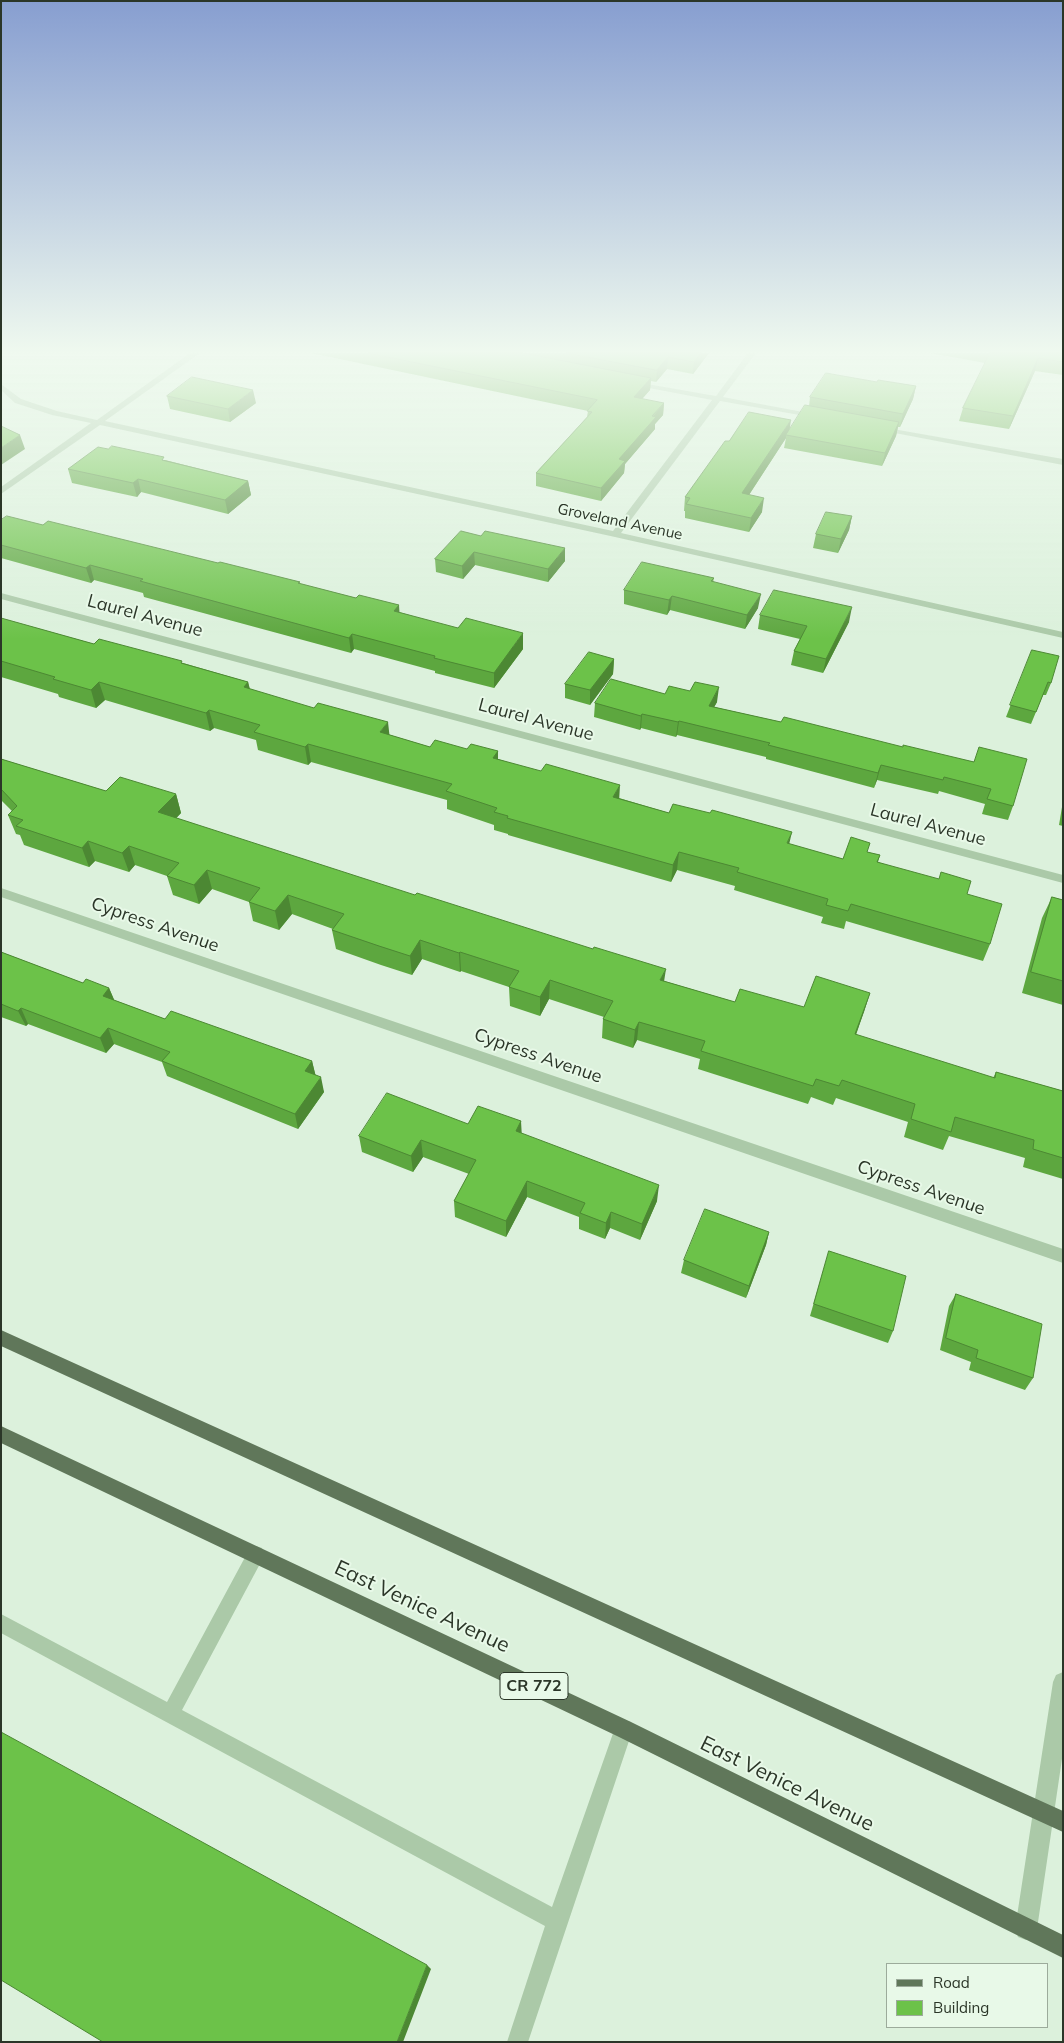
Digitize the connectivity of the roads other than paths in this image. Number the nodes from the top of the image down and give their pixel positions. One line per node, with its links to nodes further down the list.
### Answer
1 (60, 448): 6 (street)
2 (219, 448): 7 (street, Groveland Avenue)
3 (681, 448): 7 (street)
4 (988, 448): 5 (street)
5 (1063, 462)
6 (1, 491)
7 (615, 534): 9 (street, Groveland Avenue)
8 (1, 596): 10 (street, Laurel Avenue)
9 (1063, 635)
10 (1063, 879)
11 (1, 892): 12 (street, Cypress Avenue)
12 (1063, 1256)
13 (2, 1341): 20 (main road)
14 (1, 1434): 15 (main road, East Venice Avenue / CR 772)
15 (256, 1554): 18 (lane); 19 (main road, East Venice Avenue / CR 772)
16 (1, 1624): 18 (lane)
17 (1063, 1682): 20 (street)
18 (171, 1713): 22 (lane)
19 (624, 1729): 22 (lane); 23 (main road, East Venice Avenue / CR 772)
20 (1043, 1813): 21 (main road); 23 (street)
21 (1063, 1822)
22 (558, 1921): 25 (lane)
23 (1026, 1929): 24 (main road, East Venice Avenue / CR 772)
24 (1063, 1947)
25 (517, 2042)

